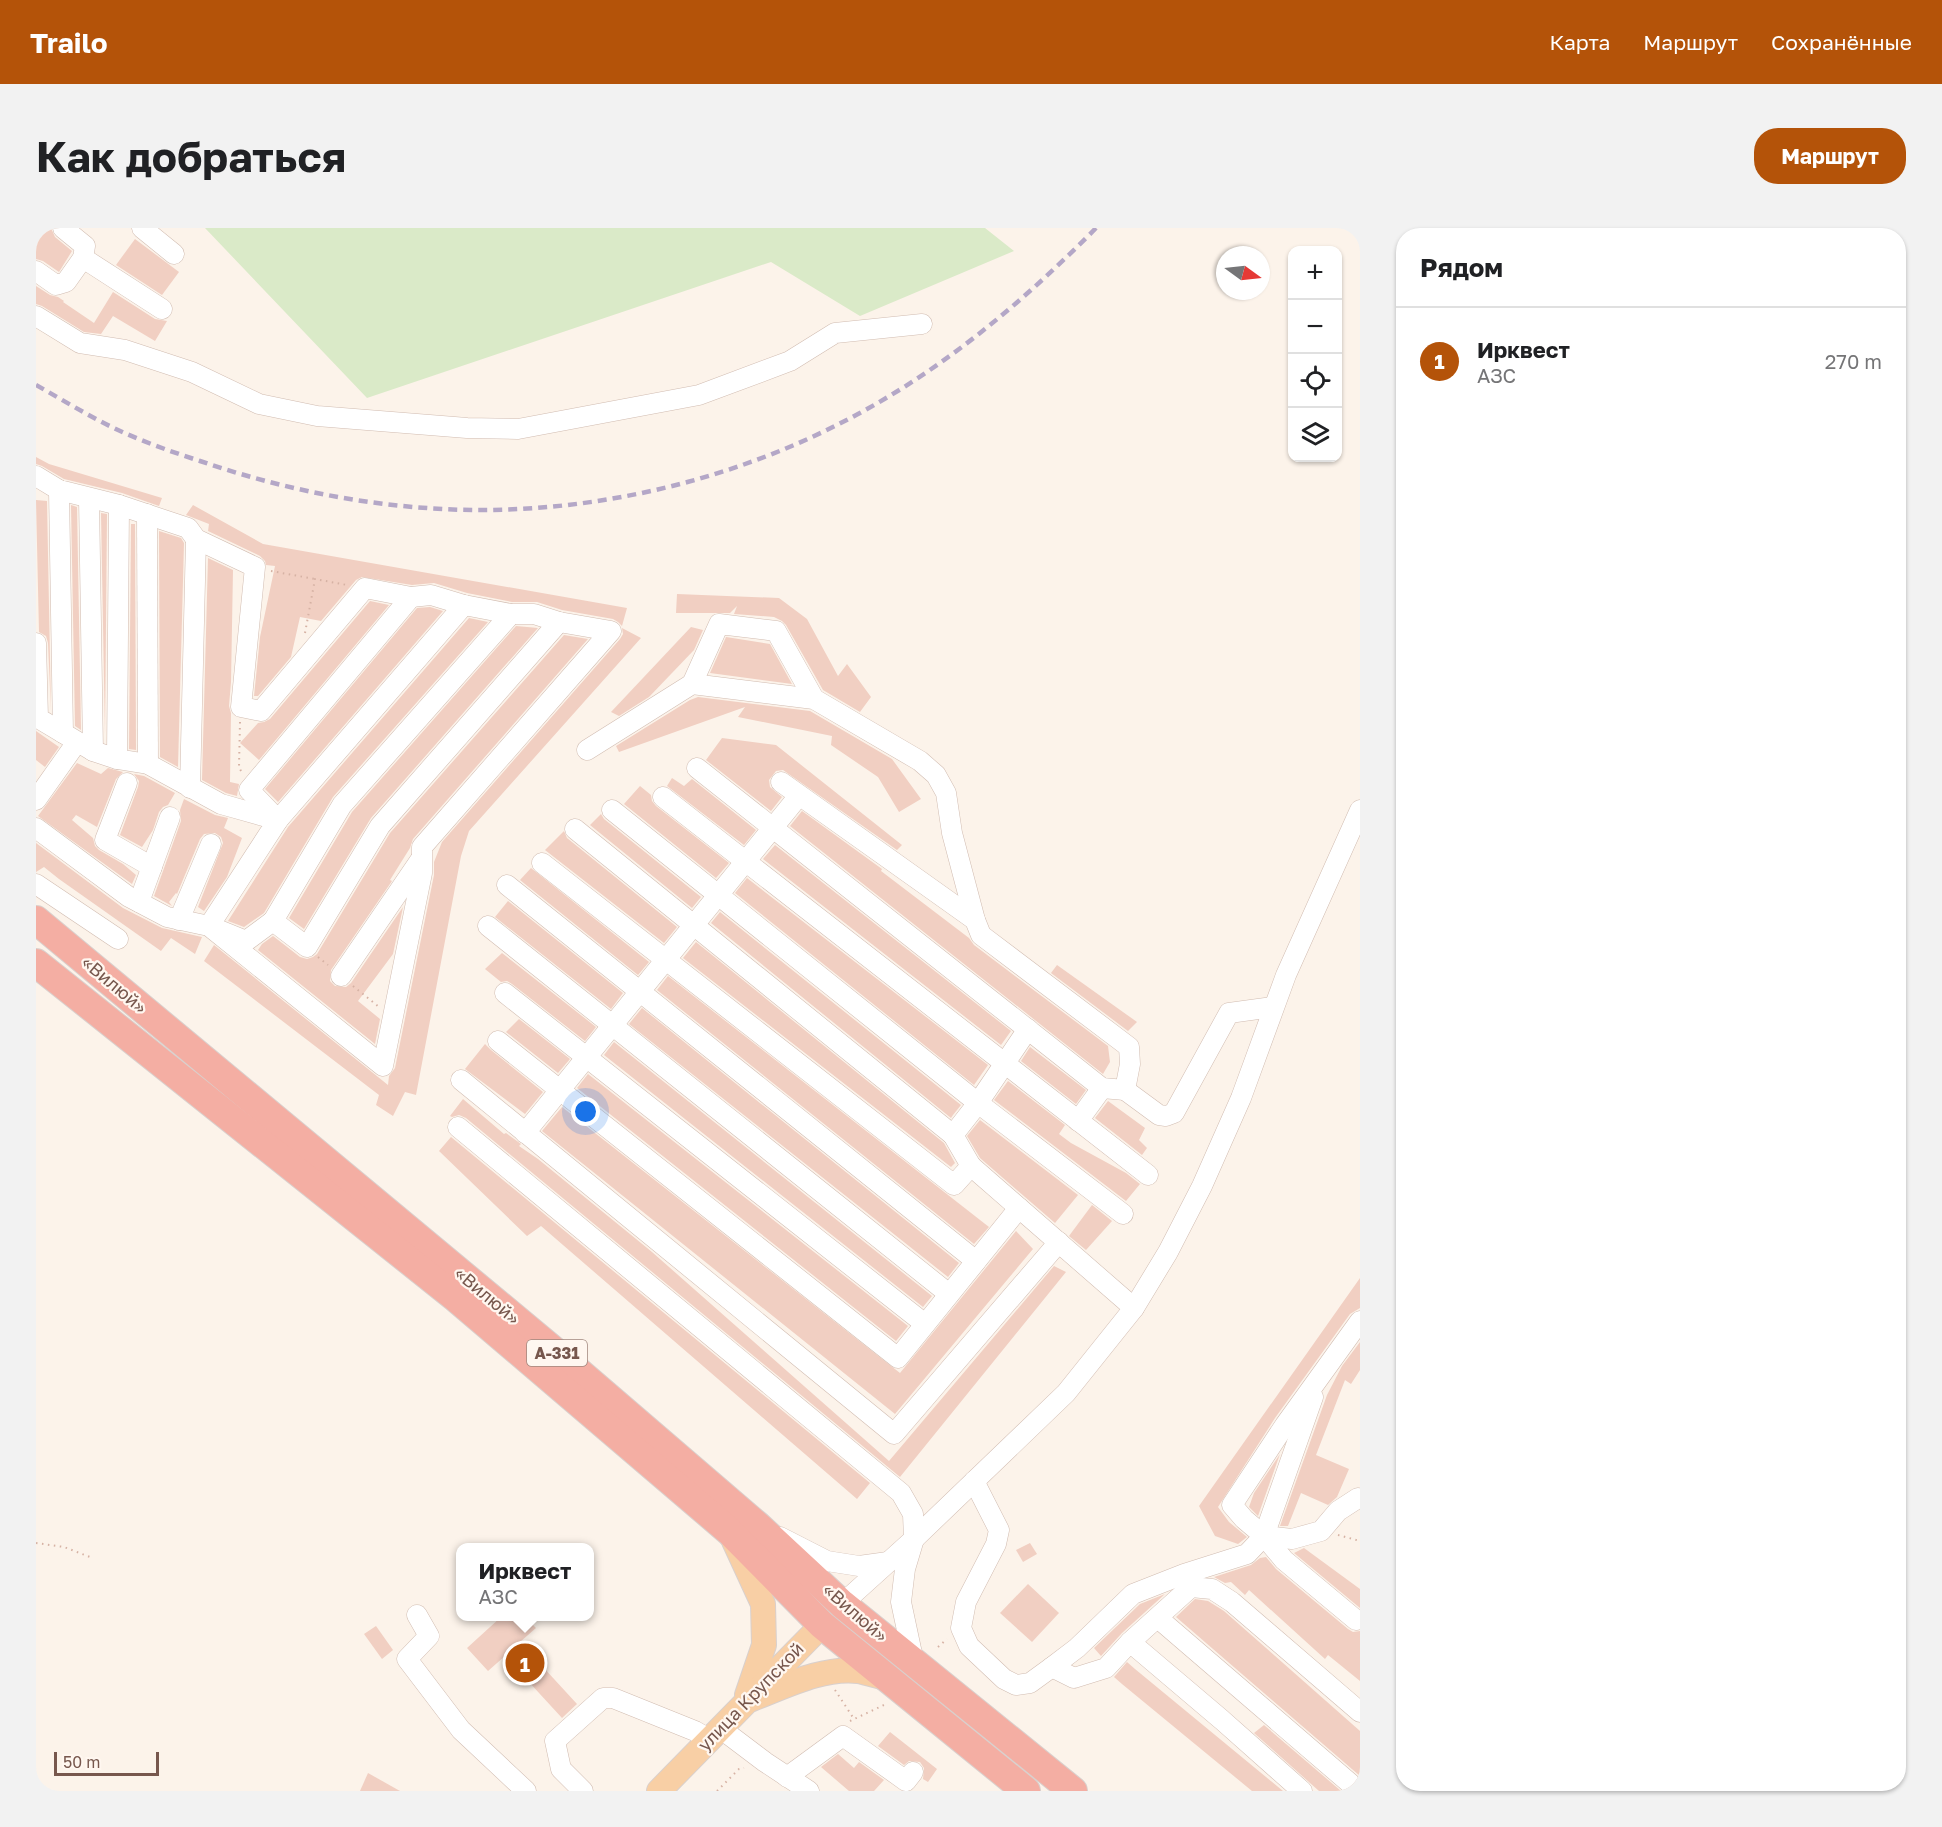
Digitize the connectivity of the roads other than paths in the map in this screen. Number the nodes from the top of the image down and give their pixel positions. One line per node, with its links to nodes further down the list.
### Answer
1 (63, 228): 4 (street)
2 (142, 228): 3 (street)
3 (174, 254)
4 (83, 258): 5 (street); 6 (street)
5 (36, 271)
6 (162, 309)
7 (36, 316): 8 (street)
8 (922, 324)
9 (36, 476): 10 (street)
10 (59, 490): 11 (street); 23 (street)
11 (89, 498): 12 (street); 23 (street)
12 (119, 505): 13 (street); 25 (street)
13 (147, 514): 14 (street); 26 (street)
14 (196, 539): 15 (street); 31 (street)
15 (411, 597): 16 (street); 38 (street)
16 (464, 605): 17 (street); 38 (street)
17 (512, 615): 18 (street); 54 (street)
18 (559, 622): 43 (street); 54 (street)
19 (36, 643): 20 (street)
20 (36, 652): 23 (street)
21 (692, 684): 22 (street); 22 (street); 24 (street)
22 (814, 699): 53 (street)
23 (78, 742): 25 (street); 28 (street)
24 (587, 750)
25 (117, 759): 26 (street)
26 (148, 764): 31 (street)
27 (697, 768): 40 (street)
28 (43, 775): 33 (street)
29 (781, 782): 53 (street)
30 (126, 783): 46 (street)
31 (190, 788): 38 (street)
32 (663, 797): 44 (street)
33 (36, 800)
34 (794, 803): 40 (street)
35 (612, 810): 49 (street)
36 (1360, 810): 64 (street)
37 (170, 817): 46 (street)
38 (278, 820): 55 (street)
39 (36, 828): 50 (street)
40 (773, 828): 44 (street); 66 (street)
41 (575, 829): 57 (street)
42 (211, 844): 52 (street)
43 (422, 857): 55 (street); 61 (street)
44 (746, 862): 49 (street); 69 (street)
45 (542, 863): 59 (street)
46 (152, 867): 50 (street)
47 (36, 884): 58 (street)
48 (507, 885): 62 (street)
49 (719, 895): 57 (street); 74 (street)
50 (139, 902): 52 (street)
51 (36, 920): 92 (highway, «Вилюй» / А-331)
52 (179, 920): 55 (street)
53 (975, 920): 73 (street)
54 (273, 921): 55 (street)
55 (209, 926)
56 (488, 926): 65 (street)
57 (694, 926): 59 (street); 78 (street)
58 (118, 939)
59 (666, 960): 62 (street); 79 (street)
60 (36, 963): 93 (highway, «Вилюй» / А-331)
61 (341, 976)
62 (640, 992): 65 (street); 84 (street)
63 (505, 993): 68 (street)
64 (1273, 1007): 73 (street); 86 (street)
65 (613, 1025): 68 (street); 85 (street)
66 (1028, 1029): 69 (street); 71 (street)
67 (498, 1041): 72 (street)
68 (586, 1058): 72 (street); 88 (street)
69 (1005, 1064): 74 (street); 75 (street)
70 (461, 1080): 77 (street)
71 (1102, 1088): 73 (street); 75 (street)
72 (560, 1090): 77 (street); 88 (street)
73 (1125, 1090)
74 (978, 1103): 78 (street); 82 (street)
75 (1077, 1120): 80 (street)
76 (458, 1127): 95 (street)
77 (525, 1132): 83 (street)
78 (953, 1135): 79 (street)
79 (971, 1166): 81 (street)
80 (1148, 1175)
81 (1019, 1208): 83 (street); 84 (street)
82 (1123, 1214)
83 (1059, 1242): 86 (street)
84 (975, 1261): 85 (street)
85 (949, 1294): 88 (street)
86 (1134, 1308): 90 (street)
87 (1360, 1321): 89 (street)
88 (925, 1324)
89 (1321, 1374): 94 (street); 94 (street)
90 (974, 1481): 95 (street); 104 (street)
91 (1360, 1499): 94 (street)
92 (758, 1526): 96 (street); 97 (highway, «Вилюй» / А-331)
93 (729, 1531): 101 (highway, «Вилюй» / А-331); 106 (main road)
94 (1264, 1536): 100 (street); 104 (street)
95 (914, 1539): 96 (street); 103 (street)
96 (888, 1562): 97 (street)
97 (842, 1604): 101 (highway, улица Крупской); 103 (highway, «Вилюй» / А-331)
98 (417, 1615): 111 (street)
99 (1158, 1619): 102 (street); 107 (street); 118 (street)
100 (1356, 1620)
101 (822, 1624): 105 (highway, «Вилюй» / А-331); 106 (main road, улица Крупской)
102 (1130, 1642): 104 (street); 117 (street)
103 (914, 1663): 116 (highway, «Вилюй» / А-331)
104 (1052, 1667)
105 (889, 1678): 106 (main road); 115 (highway, «Вилюй» / А-331)
106 (745, 1702): 108 (main road, улица Крупской)
107 (1360, 1712)
108 (715, 1733): 110 (street); 112 (street); 113 (main road, улица Крупской)
109 (913, 1772): 110 (street)
110 (787, 1777): 114 (street)
111 (526, 1791)
112 (583, 1791)
113 (659, 1791)
114 (808, 1791)
115 (1026, 1791)
116 (1073, 1791)
117 (1302, 1791)
118 (1359, 1791)

